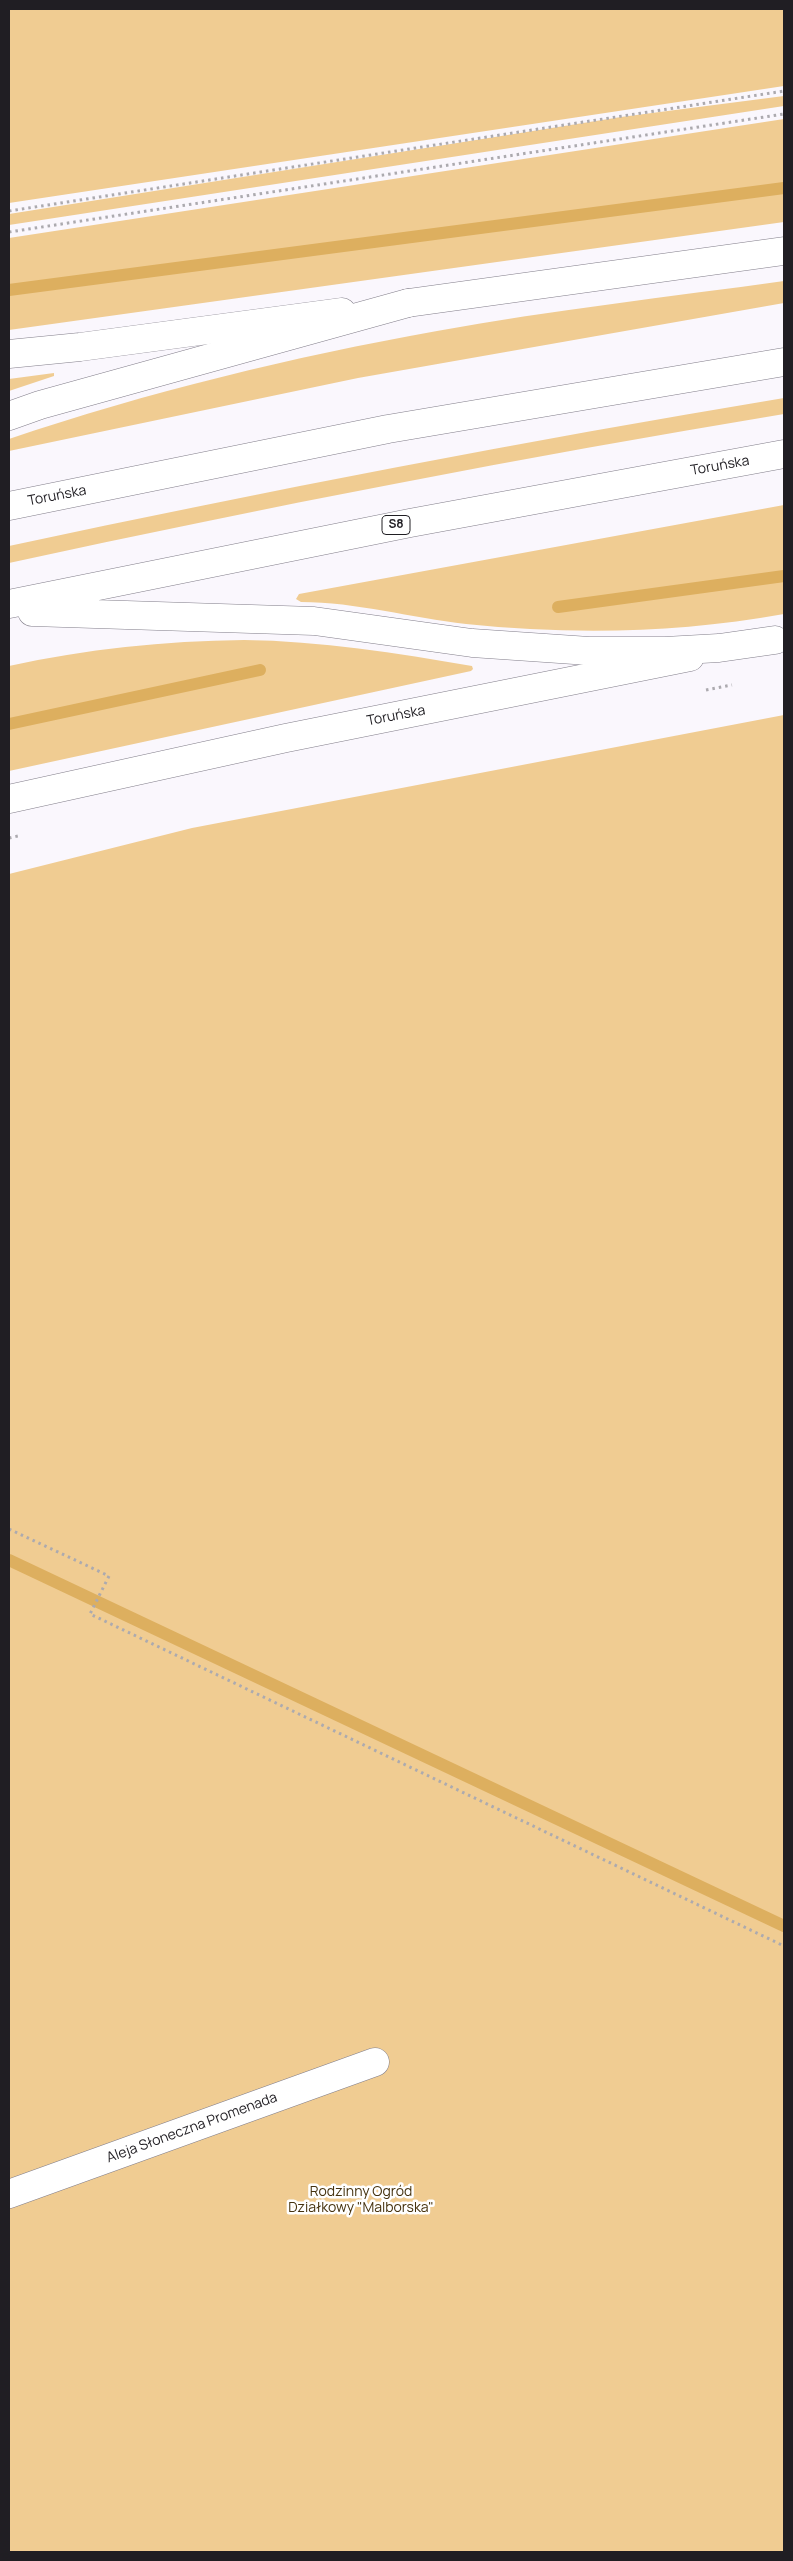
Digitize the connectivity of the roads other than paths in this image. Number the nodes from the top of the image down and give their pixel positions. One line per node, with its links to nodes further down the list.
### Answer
1 (784, 251): 2 (main road)
2 (408, 303): 3 (main road); 5 (main road)
3 (9, 354)
4 (784, 362): 7 (main road, Toruńska)
5 (9, 416)
6 (784, 454): 8 (main road, Toruńska / S8)
7 (9, 506)
8 (9, 604)
9 (9, 612): 10 (main road)
10 (780, 639): 11 (main road, Toruńska)
11 (9, 799)
12 (375, 2062): 13 (main road, Aleja Słoneczna Promenada)
13 (9, 2194)

